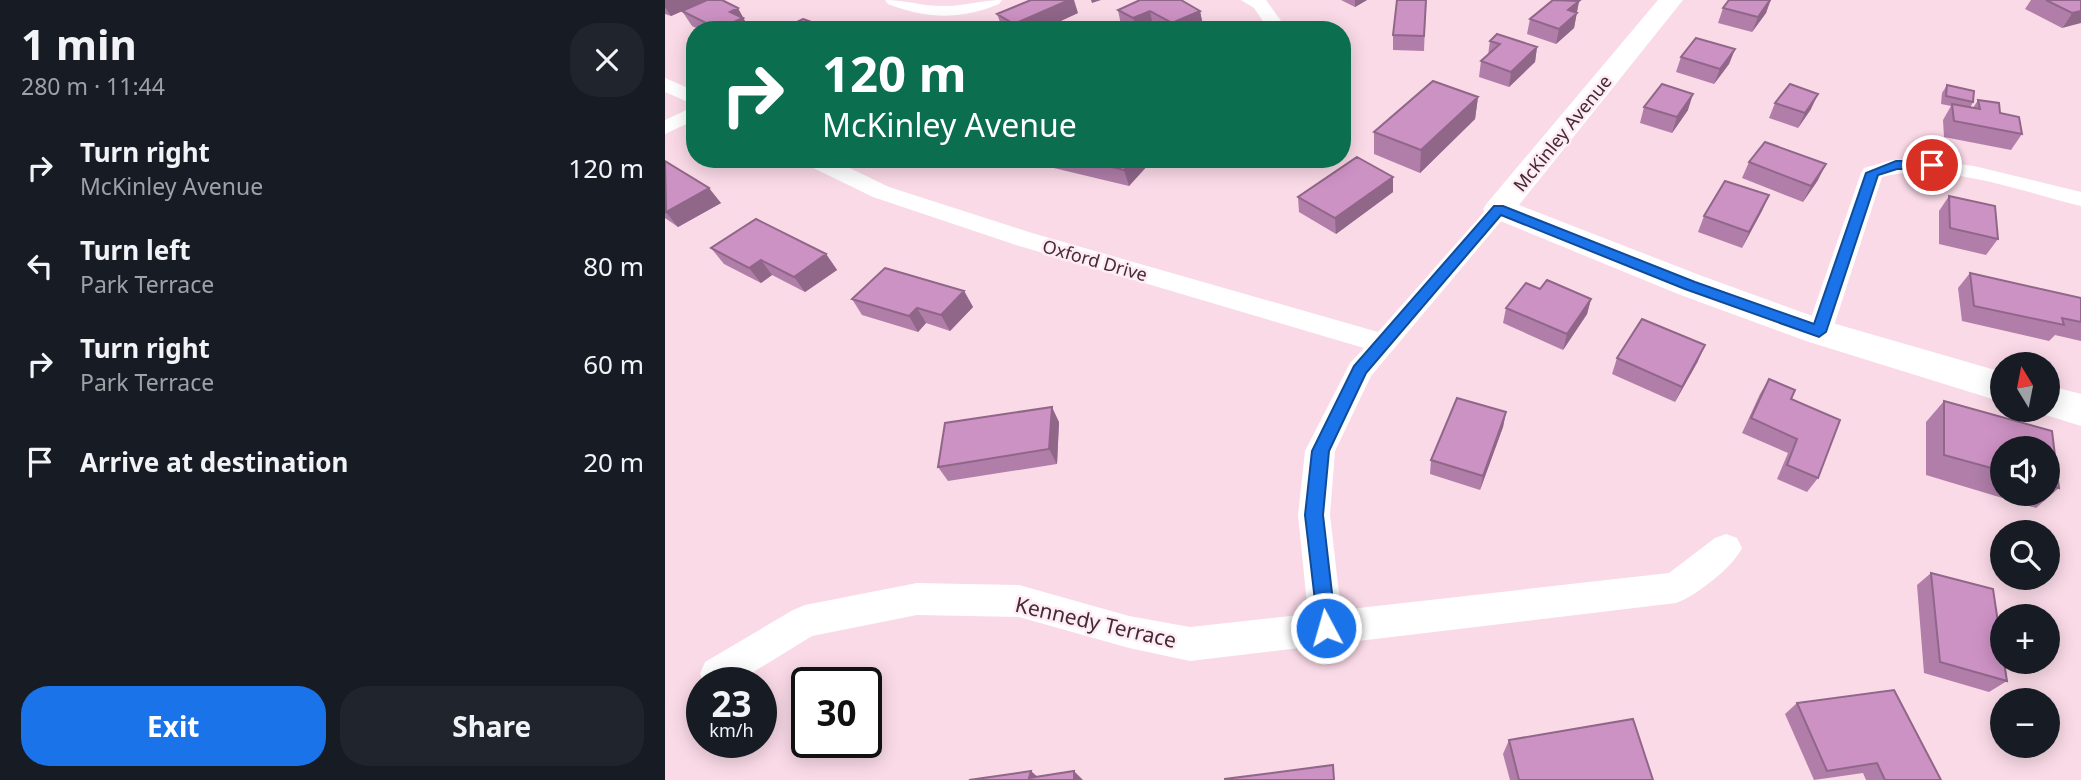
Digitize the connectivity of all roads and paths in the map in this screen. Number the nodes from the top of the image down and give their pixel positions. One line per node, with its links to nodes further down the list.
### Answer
1 (894, 0): 2 (street)
2 (993, 0)
3 (1250, 0): 5 (street)
4 (1671, 0): 12 (street, McKinley Avenue)
5 (1272, 21)
6 (665, 84): 7 (street)
7 (686, 94)
8 (686, 117): 9 (street)
9 (665, 128)
10 (832, 168): 14 (street, Oxford Drive)
11 (2081, 199): 13 (street)
12 (1499, 209): 13 (street, McKinley Avenue); 14 (street)
13 (1819, 332): 15 (street, McKinley Avenue)
14 (1383, 344): 19 (street)
15 (1990, 383)
16 (2060, 404): 17 (street)
17 (2081, 410)
18 (1726, 548): 19 (street, Kennedy Terrace)
19 (1326, 628): 20 (street, Kennedy Terrace)
20 (729, 667)

